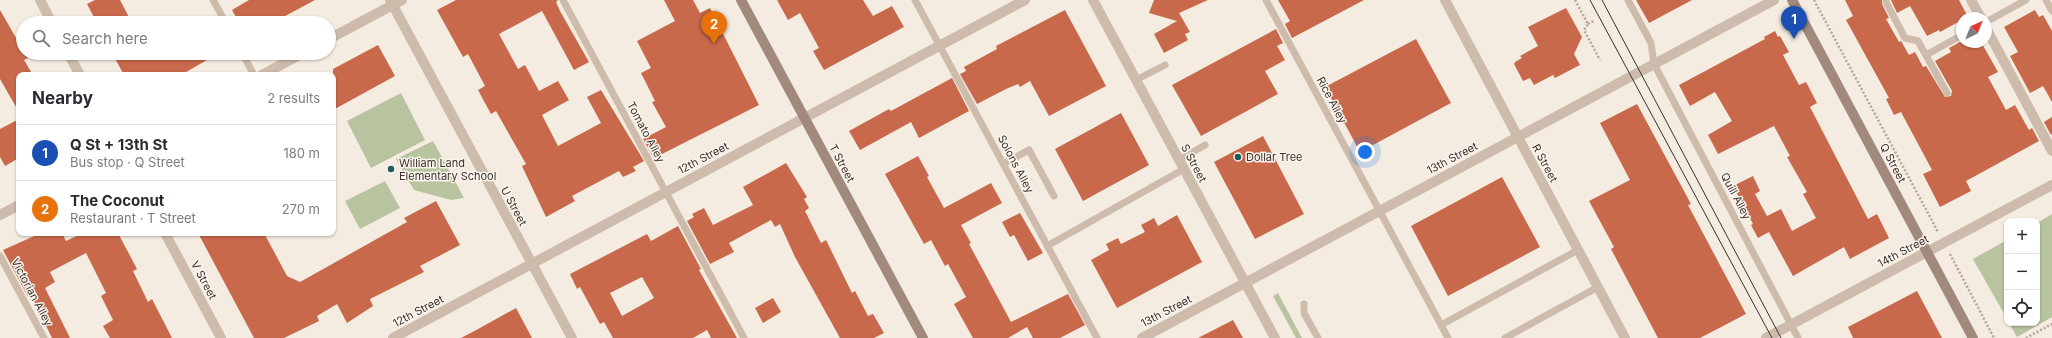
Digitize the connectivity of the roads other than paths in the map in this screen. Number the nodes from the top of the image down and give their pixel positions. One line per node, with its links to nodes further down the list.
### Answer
1 (40, 0): 21 (street)
2 (213, 0): 22 (lane)
3 (402, 0): 17 (street)
4 (563, 0): 46 (lane, Tomato Alley)
5 (740, 0): 39 (street, T Street)
6 (915, 0): 27 (lane, Solons Alley)
7 (1025, 0): 27 (street, 12th Street)
8 (1093, 0): 37 (street, S Street)
9 (1266, 0): 49 (lane, Rice Alley)
10 (1445, 0): 40 (street, R Street)
11 (1628, 0): 32 (lane, Quill Alley)
12 (1774, 0): 32 (street, 13th Street)
13 (1792, 0): 54 (street, Q Street)
14 (1971, 0): 20 (street)
15 (2026, 0): 23 (lane)
16 (2046, 0): 19 (lane)
17 (392, 2): 24 (street); 56 (street, U Street)
18 (1886, 2): 28 (lane)
19 (2052, 11)
20 (1978, 12)
21 (48, 16)
22 (222, 16)
23 (1992, 19)
24 (336, 35)
25 (1956, 38): 28 (lane)
26 (1992, 39): 42 (street)
27 (940, 46): 39 (street, 12th Street); 43 (lane, Solons Alley)
28 (1926, 55): 38 (lane)
29 (72, 60): 34 (street)
30 (246, 60): 35 (lane)
31 (290, 60): 36 (street)
32 (1654, 64): 40 (street, 13th Street); 60 (lane, Quill Alley)
33 (1165, 65): 37 (lane)
34 (78, 72)
35 (252, 72)
36 (268, 72)
37 (1136, 80): 44 (street, S Street)
38 (1947, 92)
39 (804, 118): 46 (street, 12th Street); 67 (street, T Street)
40 (1518, 137): 49 (street, 13th Street); 53 (street, R Street)
41 (1206, 145): 44 (lane)
42 (2052, 151)
43 (1003, 164): 47 (lane); 52 (lane, Solons Alley)
44 (1181, 165): 52 (lane); 57 (street, S Street)
45 (2052, 185): 54 (street, 14th Street)
46 (666, 192): 56 (street, 12th Street); 66 (lane, Tomato Alley)
47 (1054, 196)
48 (16, 207): 50 (street)
49 (1379, 211): 57 (street, 13th Street); 61 (lane, Rice Alley)
50 (0, 215)
51 (167, 236): 63 (street, V Street)
52 (1047, 246): 68 (lane, Solons Alley)
53 (1578, 250): 58 (street, R Street); 61 (lane)
54 (1927, 252): 60 (street, 14th Street); 77 (street, Q Street)
55 (0, 256): 62 (lane, Victorian Alley)
56 (532, 264): 64 (street, 12th Street); 65 (street, U Street)
57 (1245, 283): 69 (street, 13th Street); 70 (street, S Street)
58 (1598, 287): 73 (lane); 74 (street, R Street)
59 (1304, 304): 71 (lane)
60 (1791, 324): 75 (street, 14th Street); 76 (lane, Quill Alley)
61 (1441, 325): 72 (lane, Rice Alley)
62 (44, 338)
63 (221, 338)
64 (394, 338)
65 (572, 338)
66 (744, 338)
67 (923, 338)
68 (1097, 338)
69 (1142, 338)
70 (1275, 338)
71 (1318, 338)
72 (1448, 338)
73 (1505, 338)
74 (1625, 338)
75 (1766, 338)
76 (1798, 338)
77 (1974, 338)

